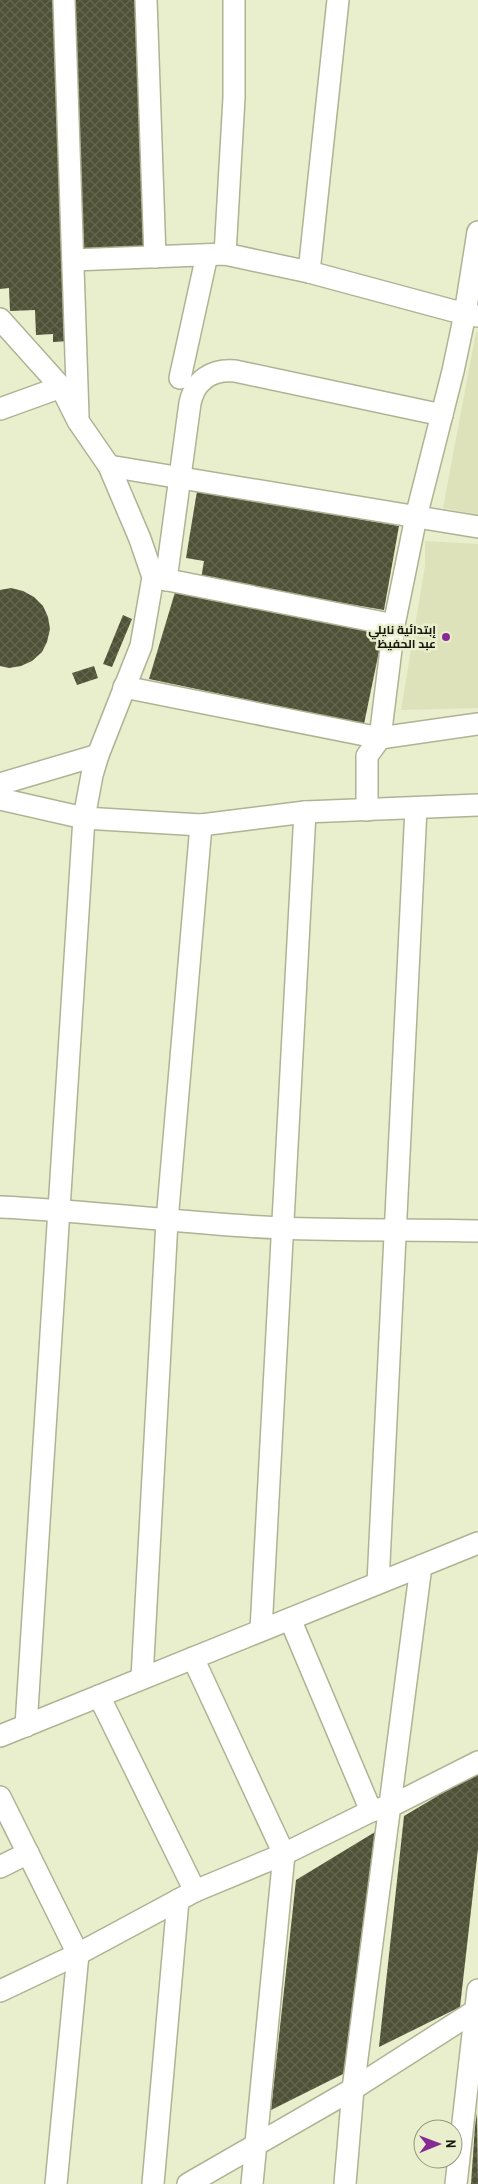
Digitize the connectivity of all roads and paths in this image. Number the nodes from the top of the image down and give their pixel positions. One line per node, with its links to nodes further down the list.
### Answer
1 (64, 0): 8 (street)
2 (146, 0): 7 (street)
3 (234, 0): 6 (street)
4 (338, 0): 9 (street)
5 (478, 232): 10 (street)
6 (216, 254): 7 (street); 9 (street); 12 (street)
7 (155, 257): 8 (street)
8 (73, 260): 16 (street)
9 (310, 272): 10 (street)
10 (472, 315): 15 (street)
11 (0, 319): 13 (street)
12 (180, 378)
13 (61, 387): 14 (street); 16 (street)
14 (0, 409)
15 (442, 415): 18 (street); 19 (street)
16 (78, 421): 17 (street)
17 (109, 466): 18 (street); 21 (street)
18 (179, 478): 19 (street); 21 (street)
19 (416, 517): 20 (street); 22 (street)
20 (478, 528)
21 (160, 578): 22 (street); 23 (street)
22 (394, 625): 25 (street)
23 (124, 687): 25 (street); 26 (street)
24 (478, 724): 25 (street)
25 (380, 738): 31 (street)
26 (98, 755): 27 (street); 33 (street)
27 (0, 784)
28 (0, 799): 33 (street)
29 (478, 805): 30 (street)
30 (416, 808): 31 (street); 39 (street)
31 (367, 810): 32 (street)
32 (305, 812): 34 (street); 38 (street)
33 (84, 818): 34 (street); 36 (street)
34 (201, 825): 37 (street)
35 (0, 1207): 36 (street)
36 (58, 1210): 37 (street); 49 (street)
37 (167, 1221): 38 (street); 47 (street)
38 (282, 1228): 39 (street); 45 (street)
39 (396, 1229): 40 (street); 43 (street)
40 (478, 1231)
41 (478, 1542): 42 (street)
42 (421, 1566): 43 (street); 53 (street)
43 (378, 1583): 44 (street)
44 (290, 1619): 45 (street); 53 (street)
45 (262, 1630): 46 (street)
46 (193, 1658): 47 (street); 55 (street)
47 (142, 1678): 48 (street)
48 (99, 1696): 49 (street); 57 (street)
49 (26, 1726): 50 (street)
50 (0, 1736)
51 (478, 1762): 53 (street)
52 (0, 1797): 54 (street)
53 (381, 1809): 55 (street); 62 (street)
54 (28, 1853): 56 (street); 58 (street)
55 (284, 1854): 57 (street); 63 (street)
56 (0, 1867)
57 (186, 1896): 58 (street); 65 (street)
58 (78, 1954): 60 (street); 64 (street)
59 (478, 1990): 61 (street)
60 (0, 1991)
61 (477, 2010): 62 (street); 69 (street)
62 (353, 2089): 63 (street); 68 (street)
63 (256, 2144): 66 (street); 67 (street)
64 (56, 2184)
65 (153, 2184)
66 (188, 2184)
67 (252, 2184)
68 (345, 2184)
69 (456, 2184)

